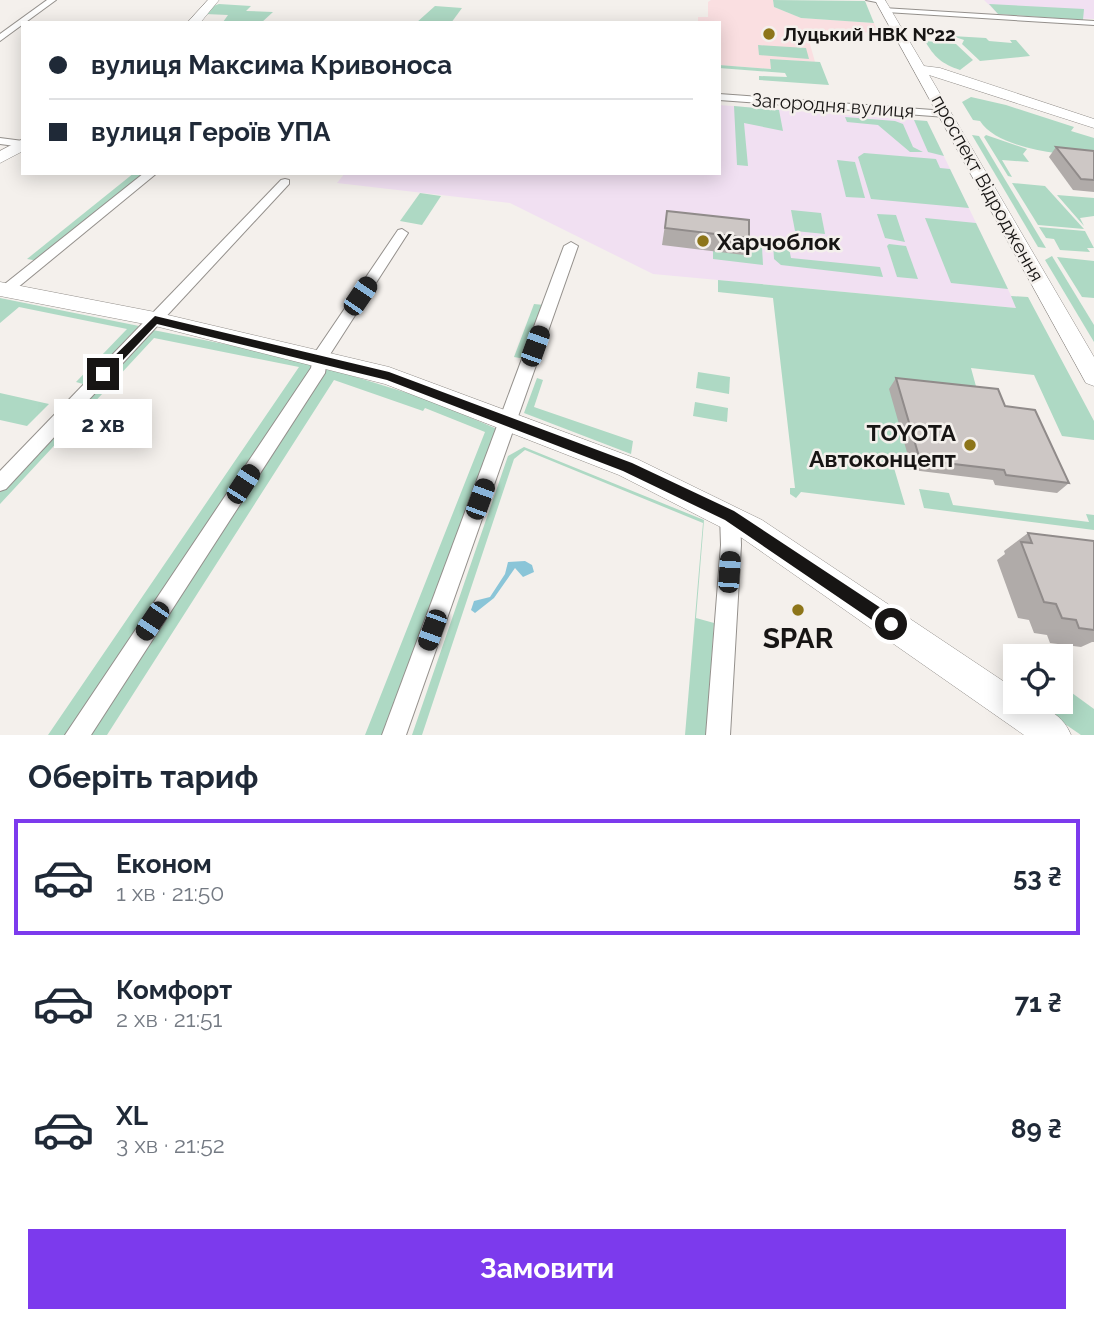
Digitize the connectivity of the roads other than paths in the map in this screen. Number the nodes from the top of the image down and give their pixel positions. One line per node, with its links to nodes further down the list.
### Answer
1 (52, 0): 5 (street)
2 (214, 0): 6 (street)
3 (870, 0): 4 (street)
4 (883, 4): 9 (street); 12 (street, проспект Відродження)
5 (23, 21)
6 (195, 21)
7 (0, 23): 10 (street)
8 (21, 23): 10 (street)
9 (1094, 23)
10 (18, 25): 11 (street)
11 (0, 38)
12 (921, 70): 13 (street, проспект Відродження); 14 (street)
13 (932, 88): 14 (street); 16 (street, проспект Відродження)
14 (997, 92): 17 (street)
15 (721, 97): 16 (street, Загородня вулиця)
16 (946, 114): 29 (street, проспект Відродження)
17 (1094, 124)
18 (0, 141): 19 (street)
19 (21, 144)
20 (21, 145): 21 (street)
21 (0, 158)
22 (149, 175): 26 (street)
23 (285, 182): 27 (street)
24 (402, 233): 28 (street)
25 (570, 246): 30 (street)
26 (3, 290): 27 (street)
27 (155, 319): 28 (street); 31 (street)
28 (318, 358): 30 (street); 33 (street)
29 (1094, 377)
30 (508, 420): 32 (street); 34 (street)
31 (0, 483)
32 (738, 530): 35 (street); 36 (street)
33 (77, 735)
34 (394, 735)
35 (718, 735)
36 (1054, 735)

